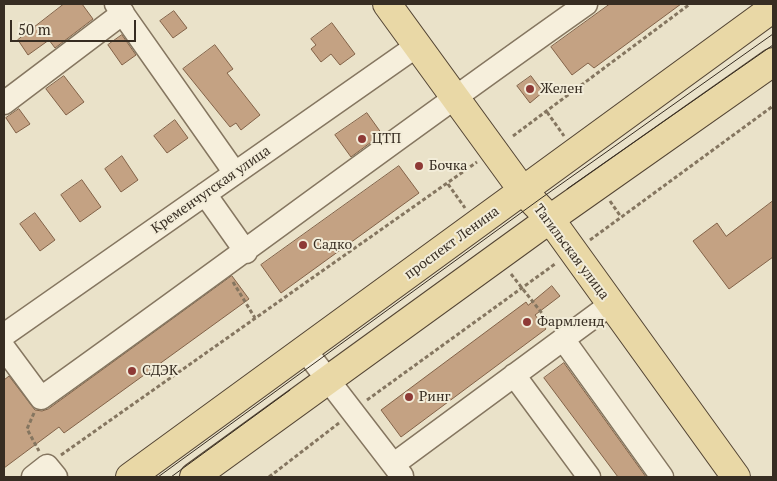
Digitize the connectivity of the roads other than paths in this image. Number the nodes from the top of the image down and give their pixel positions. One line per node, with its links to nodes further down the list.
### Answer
1 (387, 4): 5 (main road, Тагильская улица)
2 (586, 4): 7 (street)
3 (773, 8): 10 (main road, проспект Ленина)
4 (119, 9): 8 (street); 9 (street)
5 (418, 45): 7 (main road, Тагильская улица); 9 (street, Кременчугская улица)
6 (773, 62): 12 (main road)
7 (455, 96): 10 (main road, Тагильская улица); 13 (street)
8 (4, 103)
9 (235, 173): 11 (street, Кременчугская улица)
10 (523, 191): 12 (main road, Тагильская улица); 18 (main road, проспект Ленина)
11 (205, 194): 13 (street); 15 (street, Кременчугская улица)
12 (550, 219): 14 (main road, Тагильская улица); 20 (main road)
13 (246, 252): 17 (street)
14 (611, 304): 16 (street); 26 (main road, Тагильская улица)
15 (4, 335)
16 (563, 339): 19 (street); 25 (street)
17 (4, 348)
18 (305, 350): 20 (street); 22 (main road, проспект Ленина)
19 (514, 375): 21 (street); 24 (street)
20 (328, 381): 21 (street); 23 (main road)
21 (399, 471)
22 (130, 477)
23 (194, 477)
24 (589, 477)
25 (662, 477)
26 (736, 477)

